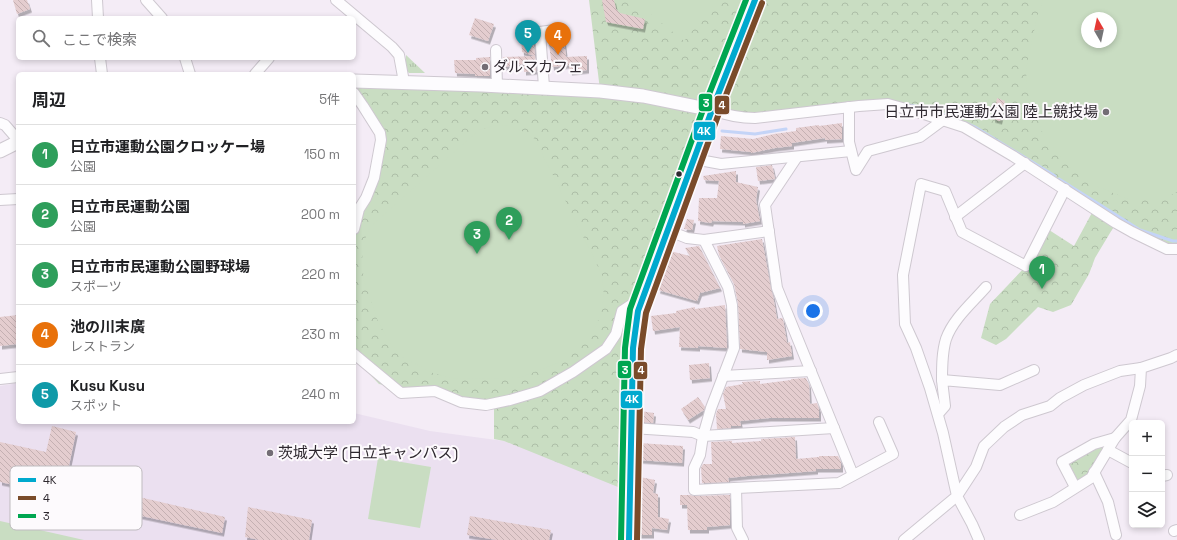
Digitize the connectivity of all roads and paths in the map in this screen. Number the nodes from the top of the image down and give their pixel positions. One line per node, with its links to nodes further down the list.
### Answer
1 (98, 0): 5 (street)
2 (146, 0): 6 (street)
3 (755, 0): 21 (street)
4 (339, 1): 16 (street)
5 (98, 16)
6 (160, 16)
7 (562, 29): 18 (street)
8 (496, 50): 17 (street)
9 (100, 60): 12 (street)
10 (186, 60): 13 (street)
11 (267, 60): 14 (street)
12 (102, 72)
13 (189, 72)
14 (257, 72)
15 (356, 81): 16 (street)
16 (404, 82): 17 (street)
17 (497, 86): 18 (street)
18 (544, 87): 21 (street)
19 (356, 96): 34 (street)
20 (849, 107): 21 (street); 22 (street); 27 (street)
21 (712, 110): 29 (street)
22 (943, 120): 27 (street); 30 (street)
23 (0, 122): 24 (street)
24 (16, 139)
25 (16, 142): 26 (street)
26 (0, 151)
27 (851, 152): 28 (street)
28 (797, 157): 29 (street); 37 (street)
29 (694, 159): 36 (street)
30 (1025, 163): 31 (street); 35 (street)
31 (1065, 189): 35 (street); 39 (street)
32 (16, 199): 33 (street)
33 (0, 200)
34 (356, 209)
35 (955, 217): 51 (street)
36 (667, 230): 38 (street); 41 (street)
37 (769, 231): 38 (street); 46 (street)
38 (704, 240): 47 (street)
39 (1177, 249)
40 (986, 287): 50 (street)
41 (640, 302): 43 (street); 53 (street)
42 (1177, 355): 44 (street)
43 (356, 356)
44 (1141, 368): 56 (street); 63 (street)
45 (1034, 370): 50 (street)
46 (811, 371): 47 (street); 54 (street)
47 (723, 376): 55 (street)
48 (16, 377): 49 (street)
49 (0, 379)
50 (942, 380): 51 (street)
51 (938, 414): 63 (street)
52 (879, 422): 60 (street)
53 (632, 428): 55 (street); 66 (street)
54 (834, 428): 55 (street); 60 (street)
55 (703, 436): 62 (street)
56 (1115, 438): 57 (street); 61 (street)
57 (1108, 450): 58 (street); 59 (street)
58 (1129, 461)
59 (1094, 472): 61 (street); 65 (street)
60 (853, 475): 62 (street)
61 (1075, 487): 64 (street)
62 (736, 488): 67 (street)
63 (957, 496): 68 (street); 69 (street)
64 (1020, 514)
65 (1116, 535)
66 (629, 540)
67 (743, 540)
68 (904, 540)
69 (979, 540)

